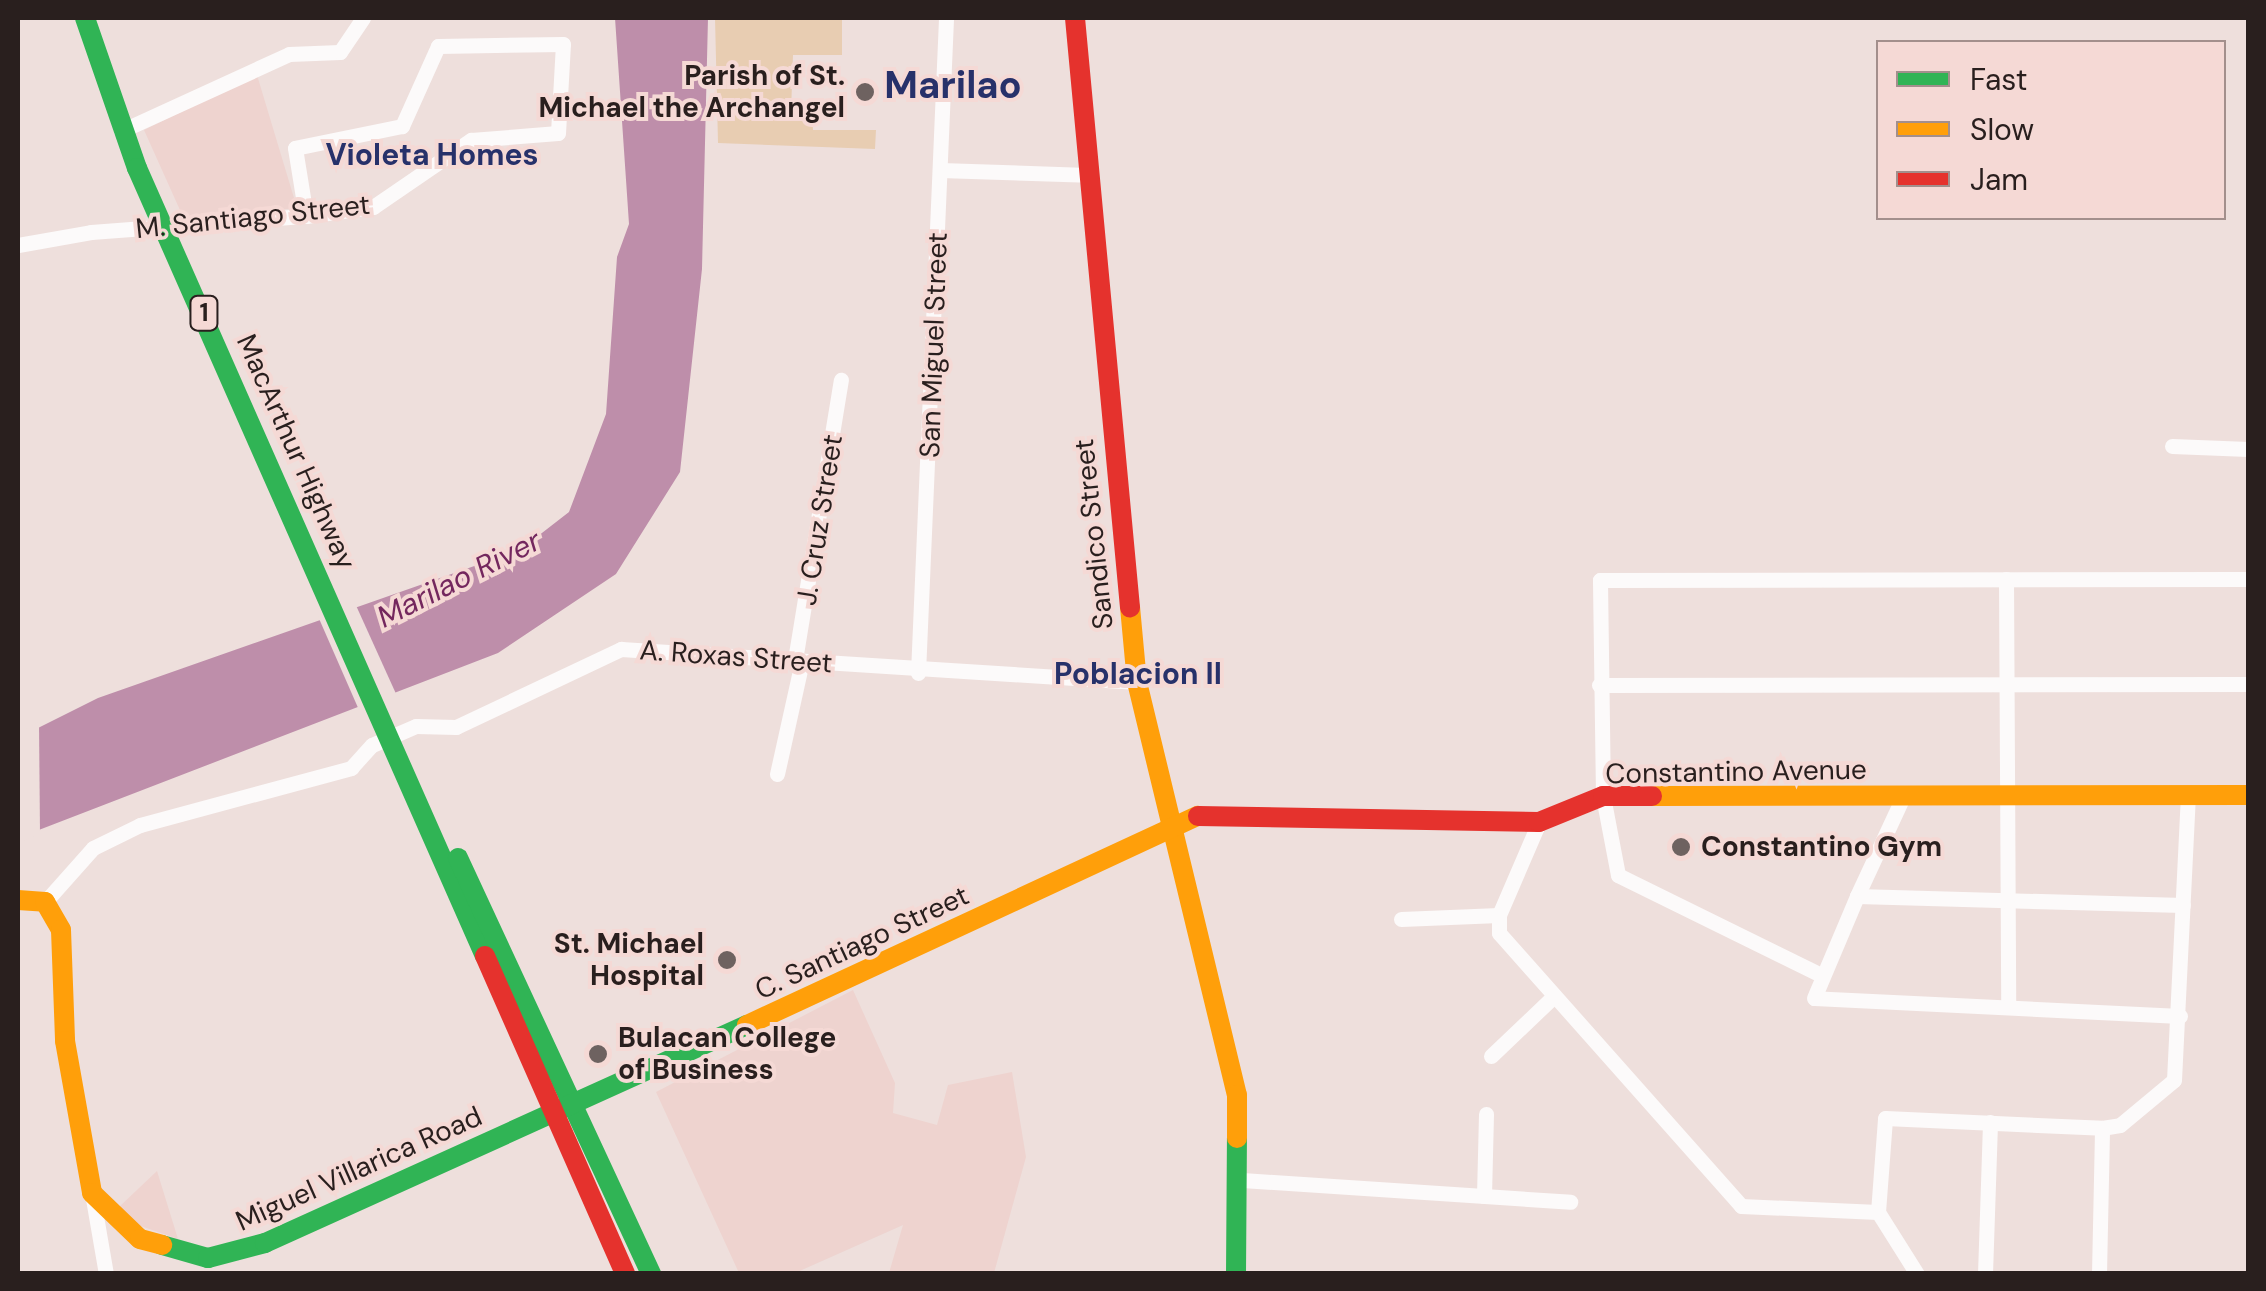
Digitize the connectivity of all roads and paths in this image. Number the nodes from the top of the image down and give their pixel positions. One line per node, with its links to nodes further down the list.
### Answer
1 (85, 18): 5 (main road, MacArthur Highway / 1)
2 (364, 18): 5 (street)
3 (946, 18): 6 (street, San Miguel Street)
4 (1075, 18): 7 (main road, Sandico Street)
5 (122, 131): 9 (main road, MacArthur Highway / 1)
6 (940, 170): 7 (street); 17 (street, San Miguel Street)
7 (1087, 175): 18 (main road, Sandico Street)
8 (306, 216): 8 (street, M. Santiago Street); 9 (street, M. Santiago Street)
9 (164, 227): 10 (street, M. Santiago Street); 26 (main road, MacArthur Highway / 1)
10 (18, 246)
11 (841, 380): 16 (street, J. Cruz Street)
12 (2172, 446): 13 (street)
13 (2248, 449)
14 (2006, 579): 15 (street); 19 (street); 21 (street)
15 (2248, 579)
16 (798, 661): 17 (street, A. Roxas Street); 22 (street, J. Cruz Street); 33 (street, A. Roxas Street)
17 (918, 673): 18 (street, A. Roxas Street)
18 (1137, 682): 30 (main road, Sandico Street)
19 (1599, 684): 21 (street); 27 (street)
20 (2248, 684): 21 (street)
21 (2004, 686): 23 (street)
22 (777, 774)
23 (2005, 793): 24 (main road, Constantino Avenue); 28 (main road, Constantino Avenue); 34 (street)
24 (2188, 795): 25 (main road, Constantino Avenue); 35 (street)
25 (2248, 795)
26 (418, 796): 43 (main road, MacArthur Highway / 1); 45 (main road, MacArthur Highway / 1)
27 (1603, 796): 28 (main road, Constantino Avenue); 29 (main road, Constantino Avenue); 38 (street)
28 (1904, 797): 31 (street)
29 (1539, 822): 30 (main road, Constantino Avenue); 36 (street)
30 (1173, 828): 43 (main road, C. Santiago Street); 48 (main road, Sandico Street)
31 (1857, 896): 34 (street); 38 (street)
32 (18, 900): 33 (main road)
33 (44, 902): 49 (main road)
34 (2008, 903): 35 (street); 40 (street)
35 (2183, 906): 41 (street)
36 (1499, 915): 37 (street); 39 (street)
37 (1402, 919)
38 (1821, 975): 40 (street)
39 (1554, 996): 42 (street); 52 (street)
40 (2008, 1006): 41 (street)
41 (2180, 1016): 47 (street)
42 (1491, 1056)
43 (573, 1106): 45 (main road, Miguel Villarica Road); 55 (main road, MacArthur Highway / 1)
44 (1486, 1114): 50 (street)
45 (553, 1115): 49 (main road, Miguel Villarica Road); 54 (main road, MacArthur Highway / 1)
46 (1990, 1122): 47 (street); 52 (street); 58 (street)
47 (2102, 1128): 59 (street)
48 (1242, 1180): 50 (street); 56 (main road, Sandico Street)
49 (92, 1193): 53 (street)
50 (1484, 1196): 51 (street)
51 (1570, 1202)
52 (1878, 1212): 57 (street)
53 (106, 1274)
54 (625, 1274)
55 (650, 1274)
56 (1236, 1274)
57 (1917, 1274)
58 (1985, 1274)
59 (2099, 1274)

